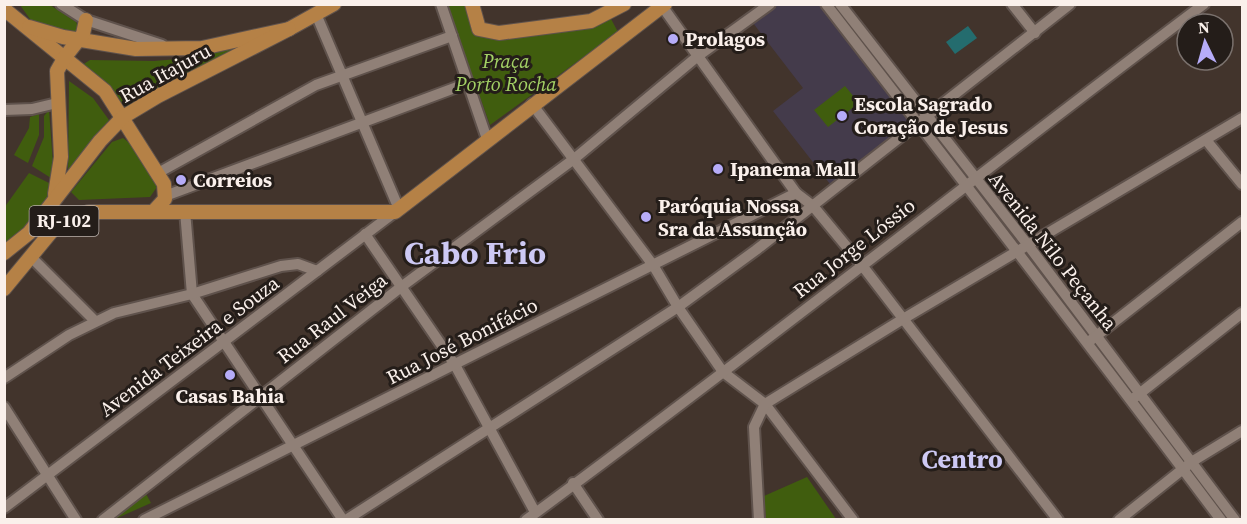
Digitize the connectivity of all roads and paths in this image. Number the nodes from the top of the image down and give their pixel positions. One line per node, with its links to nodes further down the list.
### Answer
1 (61, 4): 15 (street)
2 (334, 4): 14 (main road)
3 (441, 4): 20 (street)
4 (472, 4): 5 (main road)
5 (624, 4): 17 (main road)
6 (770, 4): 23 (street, Rua Raul Veiga)
7 (826, 4): 32 (street, Avenida Nilo Peçanha)
8 (840, 4): 32 (street, Avenida Nilo Peçanha)
9 (1012, 4): 19 (street)
10 (1070, 4): 19 (street)
11 (1204, 4): 38 (street, Rua Jorge Lóssio)
12 (664, 5): 17 (main road); 23 (street)
13 (4, 9): 16 (main road)
14 (316, 14): 18 (main road); 25 (street)
15 (86, 20): 21 (main road); 22 (street)
16 (29, 27): 21 (main road); 24 (main road)
17 (635, 27): 28 (main road)
18 (289, 29): 22 (main road); 30 (main road, Rua Itajuru)
19 (1035, 33): 32 (street)
20 (452, 36): 25 (street); 26 (street)
21 (80, 38): 22 (main road); 24 (main road)
22 (180, 48)
23 (698, 56): 36 (street, Rua Raul Veiga); 40 (street)
24 (65, 57): 27 (main road); 30 (main road)
25 (342, 76): 33 (street); 37 (street)
26 (468, 83): 33 (street); 34 (street)
27 (57, 103): 29 (street); 42 (main road)
28 (532, 104): 34 (main road); 36 (street)
29 (4, 110)
30 (123, 117): 37 (main road); 42 (main road, Rua Itajuru)
31 (1242, 118): 35 (street)
32 (922, 120): 38 (street, Avenida Nilo Peçanha); 43 (street)
33 (361, 122): 41 (street); 46 (street)
34 (487, 139): 46 (main road)
35 (1206, 141): 39 (street); 49 (street)
36 (574, 159): 54 (street); 56 (street, Rua Raul Veiga)
37 (158, 173): 41 (main road)
38 (969, 181): 49 (street, Avenida Nilo Peçanha); 50 (street, Avenida Nilo Peçanha); 53 (street, Rua Jorge Lóssio)
39 (1242, 184)
40 (796, 193): 43 (street); 54 (street, Rua José Bonifácio)
41 (165, 196): 44 (main road)
42 (53, 200): 51 (main road, Rua Itajuru)
43 (813, 206): 53 (street); 59 (street)
44 (154, 211): 45 (main road); 52 (main road, RJ-102)
45 (185, 211): 46 (main road); 58 (street)
46 (397, 211): 48 (street, Avenida Teixeira e Souza)
47 (1242, 222): 63 (street)
48 (366, 234): 55 (street, Avenida Teixeira e Souza); 56 (street)
49 (1028, 245): 50 (street); 63 (street, Avenida Nilo Peçanha)
50 (1017, 251): 61 (street); 65 (street, Avenida Nilo Peçanha)
51 (4, 253)
52 (31, 257): 57 (main road, RJ-102); 62 (street)
53 (861, 264): 61 (street); 67 (street, Rua Jorge Lóssio)
54 (653, 265): 59 (street); 66 (street, Rua José Bonifácio)
55 (317, 271): 58 (street); 64 (street, Avenida Teixeira e Souza)
56 (401, 287): 66 (street); 70 (street, Rua Raul Veiga)
57 (4, 289)
58 (192, 294): 62 (street); 64 (street)
59 (678, 307): 67 (street); 73 (street)
60 (1242, 313): 69 (street)
61 (903, 319): 71 (street); 90 (street)
62 (95, 321): 68 (street)
63 (1095, 336): 65 (street); 69 (street, Avenida Nilo Peçanha)
64 (224, 344): 70 (street); 78 (street, Avenida Teixeira e Souza)
65 (1086, 344): 69 (street, Avenida Nilo Peçanha)
66 (455, 365): 73 (street); 75 (street, Rua José Bonifácio)
67 (723, 372): 71 (street); 79 (street, Rua Jorge Lóssio)
68 (4, 378)
69 (1135, 396): 76 (street, Avenida Nilo Peçanha); 77 (street, Avenida Nilo Peçanha)
70 (260, 397): 75 (street); 83 (street, Rua Raul Veiga)
71 (765, 404): 88 (street); 89 (street)
72 (4, 407): 78 (street)
73 (490, 426): 81 (street); 85 (street)
74 (1242, 431): 76 (street)
75 (294, 445): 84 (street, Rua José Bonifácio); 85 (street)
76 (1193, 461): 77 (street); 93 (street, Avenida Nilo Peçanha)
77 (1183, 469): 91 (street); 92 (street, Avenida Nilo Peçanha)
78 (48, 475): 80 (street, Avenida Teixeira e Souza); 82 (street)
79 (573, 483): 81 (street, Rua Jorge Lóssio); 87 (street)
80 (4, 508)
81 (535, 512): 86 (street, Rua Jorge Lóssio)
82 (76, 519)
83 (103, 519)
84 (144, 519)
85 (344, 519)
86 (526, 519)
87 (598, 519)
88 (759, 519)
89 (853, 519)
90 (1058, 519)
91 (1119, 519)
92 (1221, 519)
93 (1235, 519)

